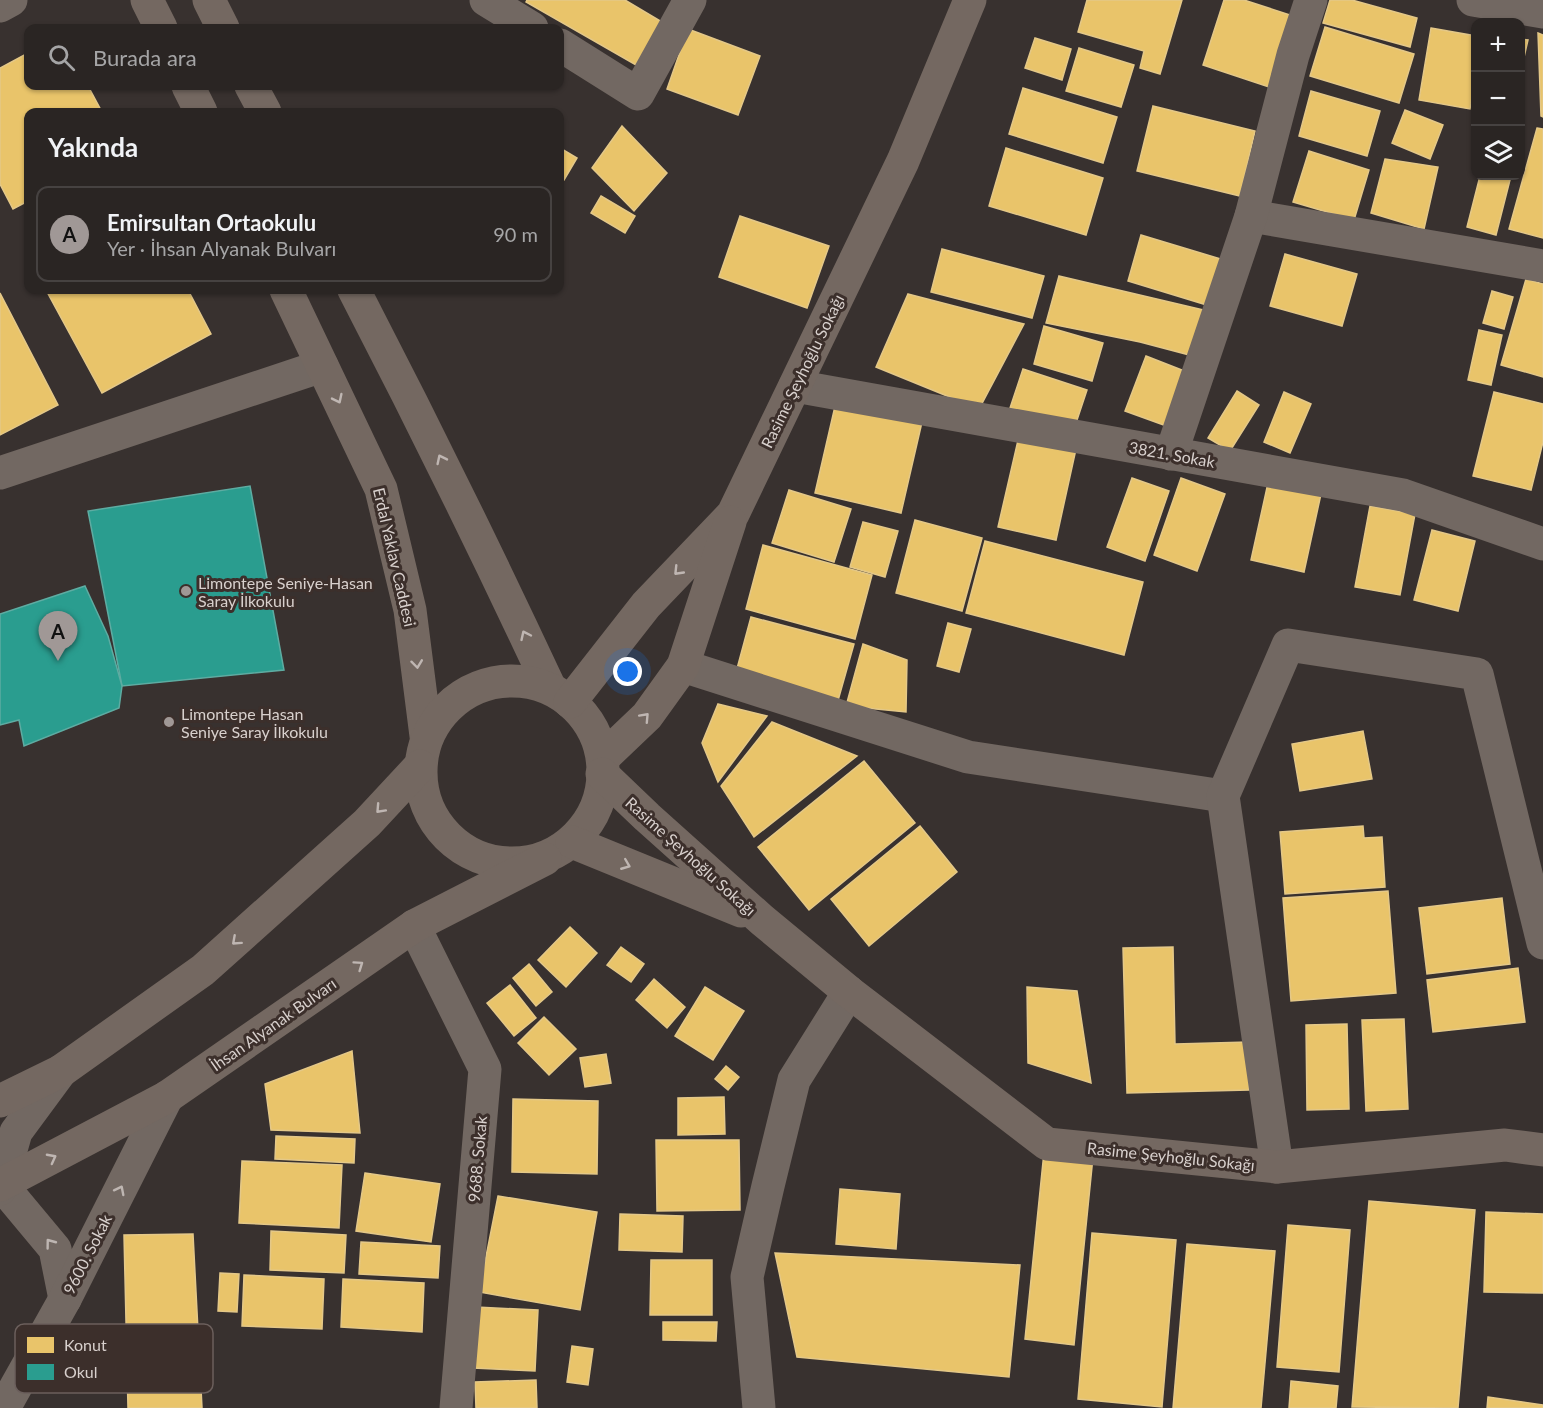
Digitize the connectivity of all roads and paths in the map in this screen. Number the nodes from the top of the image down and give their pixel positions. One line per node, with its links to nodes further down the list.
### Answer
1 (11, 0): 9 (street)
2 (147, 0): 11 (main road)
3 (209, 0): 12 (main road)
4 (486, 0): 13 (street)
5 (690, 0): 14 (street)
6 (970, 0): 24 (main road, Rasime Şeyhoğlu Sokağı)
7 (1311, 0): 19 (street)
8 (1473, 0): 10 (street)
9 (0, 6)
10 (1543, 12)
11 (159, 24)
12 (221, 24)
13 (525, 24)
14 (564, 48)
15 (190, 90): 17 (main road)
16 (253, 90): 18 (main road)
17 (199, 108)
18 (263, 108)
19 (1251, 216): 20 (street); 25 (street)
20 (1543, 266)
21 (288, 294): 23 (main road, Erdal Yaklav Caddesi)
22 (356, 294): 30 (main road, one-way to 22)
23 (322, 366): 26 (street); 31 (main road, Erdal Yaklav Caddesi, one-way to 31)
24 (795, 386): 25 (street, 3821. Sokak); 27 (main road, Rasime Şeyhoğlu Sokağı)
25 (1172, 454): 28 (street, 3821. Sokak)
26 (0, 473)
27 (733, 514): 29 (main road); 30 (main road, Rasime Şeyhoğlu Sokağı, one-way to 30)
28 (1543, 544)
29 (683, 666): 32 (main road, one-way to 29); 33 (street)
30 (560, 695): 31 (main road); 32 (main road)
31 (423, 751): 34 (main road); 39 (main road, one-way to 39)
32 (603, 766): 34 (main road); 35 (main road, Rasime Şeyhoğlu Sokağı)
33 (1223, 796): 37 (street); 45 (street)
34 (558, 851): 35 (main road, Rasime Şeyhoğlu Sokağı, one-way to 35); 36 (main road, İhsan Alyanak Bulvarı)
35 (762, 920): 38 (main road, Rasime Şeyhoğlu Sokağı)
36 (414, 926): 40 (main road, İhsan Alyanak Bulvarı, one-way to 36); 51 (street, 9688. Sokak)
37 (1543, 943)
38 (849, 992): 45 (main road, Rasime Şeyhoğlu Sokağı); 52 (street)
39 (61, 1071): 41 (main road); 46 (street)
40 (167, 1097): 46 (main road, İhsan Alyanak Bulvarı, one-way to 40); 47 (street, 9600. Sokak, one-way to 40)
41 (0, 1101)
42 (1543, 1140): 43 (street)
43 (1505, 1145): 44 (main road, Rasime Şeyhoğlu Sokağı); 45 (main road, Rasime Şeyhoğlu Sokağı)
44 (1543, 1150)
45 (1277, 1167)
46 (0, 1185): 47 (street, one-way to 46)
47 (65, 1299): 48 (street, 9600. Sokak)
48 (51, 1324)
49 (15, 1388): 50 (street, 9600. Sokak)
50 (4, 1408)
51 (456, 1408)
52 (759, 1408)

